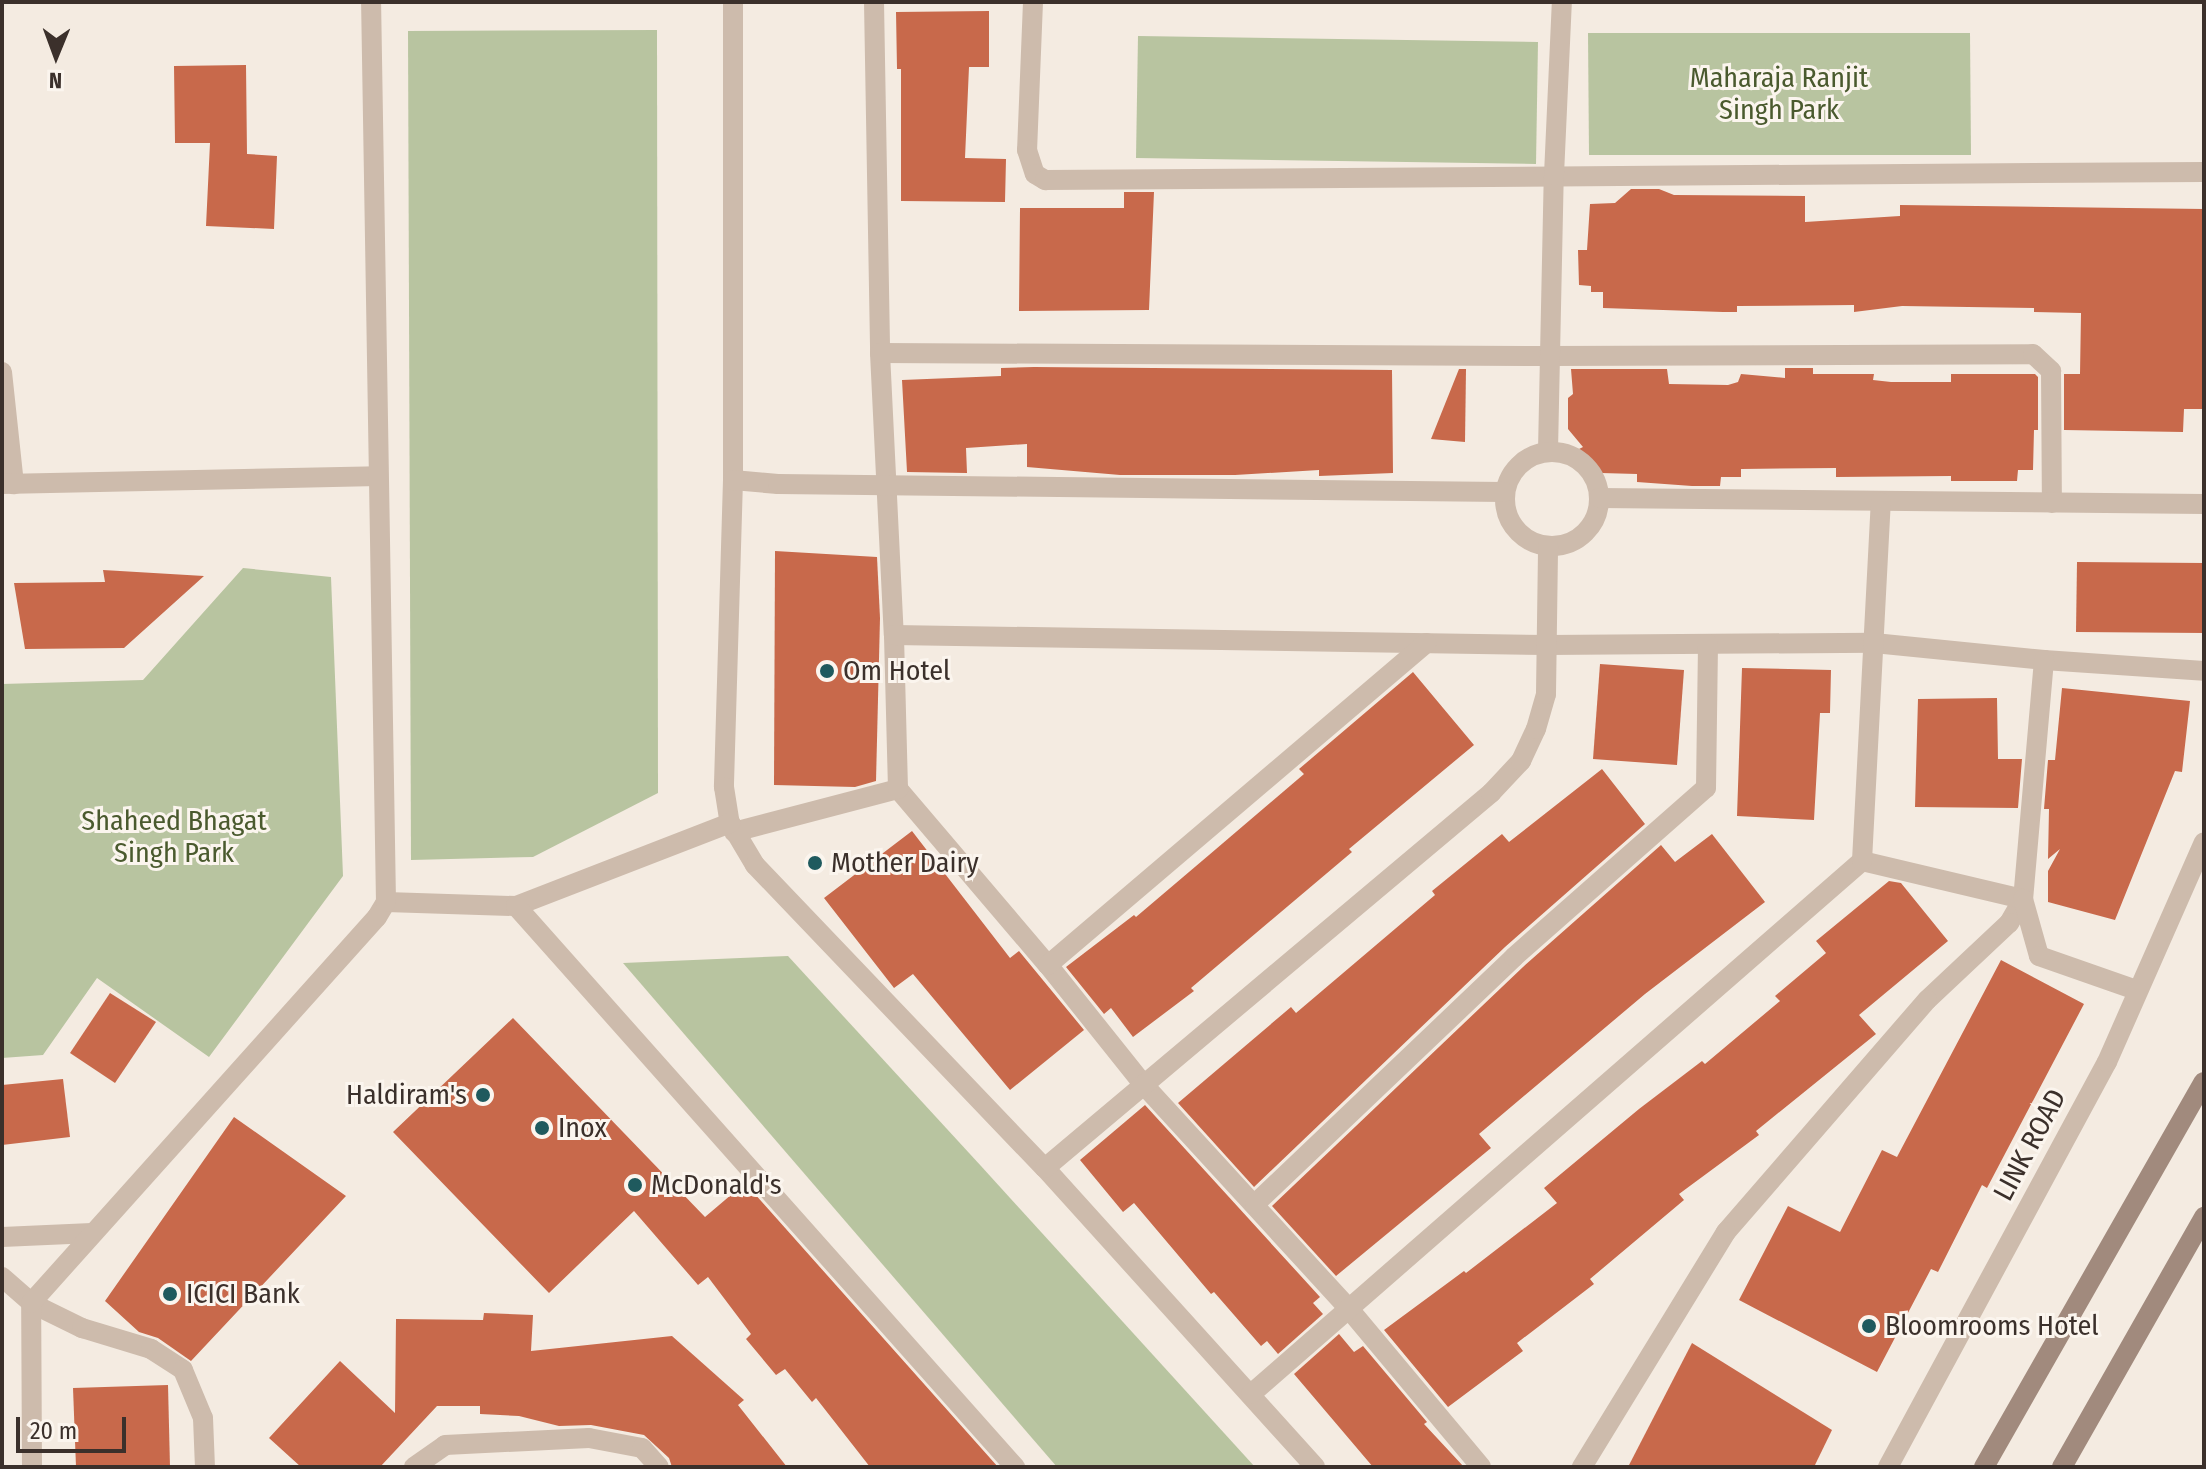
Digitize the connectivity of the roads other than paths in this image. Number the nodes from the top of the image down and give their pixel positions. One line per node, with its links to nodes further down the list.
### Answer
1 (371, 2): 12 (street)
2 (733, 2): 13 (street)
3 (874, 2): 8 (street)
4 (1033, 2): 7 (street)
5 (1562, 2): 7 (street)
6 (2204, 172): 7 (street)
7 (1554, 175): 9 (street)
8 (880, 353): 9 (street); 15 (street)
9 (1550, 356): 11 (street); 19 (street)
10 (2, 372): 14 (street)
11 (1548, 451): 16 (street); 17 (street)
12 (378, 476): 14 (street); 34 (street)
13 (733, 480): 15 (street); 30 (street)
14 (8, 484)
15 (886, 485): 16 (street); 22 (street)
16 (1504, 492): 21 (street)
17 (1599, 498): 18 (street); 21 (street)
18 (1881, 503): 19 (street); 24 (street)
19 (2052, 503): 20 (street)
20 (2204, 504)
21 (1548, 546): 26 (street)
22 (894, 635): 23 (street); 29 (street)
23 (1427, 643): 26 (street); 36 (street)
24 (1874, 643): 25 (street); 27 (street); 32 (street)
25 (1708, 644): 26 (street); 41 (street)
26 (1547, 645): 39 (street)
27 (2044, 660): 28 (street); 33 (street)
28 (2204, 671)
29 (898, 789): 30 (street); 36 (street)
30 (732, 828): 35 (street); 40 (street)
31 (2204, 842): 37 (street, LINK ROAD)
32 (1862, 861): 33 (street); 47 (street)
33 (2023, 899): 37 (street); 56 (street)
34 (386, 902): 35 (street); 43 (street)
35 (516, 906): 53 (street)
36 (1048, 965): 39 (street)
37 (2136, 990): 57 (street, LINK ROAD)
38 (2204, 1082): 58 (main road)
39 (1143, 1084): 40 (street); 41 (street)
40 (1045, 1168): 48 (street)
41 (1255, 1204): 47 (street)
42 (2204, 1217): 59 (main road)
43 (92, 1233): 44 (street); 46 (street)
44 (2, 1237)
45 (2, 1277): 46 (street)
46 (31, 1303): 49 (street); 50 (street)
47 (1349, 1309): 48 (street); 55 (street)
48 (1251, 1394): 54 (street)
49 (32, 1467)
50 (205, 1467)
51 (414, 1467): 52 (street)
52 (659, 1467)
53 (1015, 1467)
54 (1315, 1467)
55 (1481, 1467)
56 (1582, 1467)
57 (1888, 1467)
58 (1984, 1467)
59 (2062, 1467)

